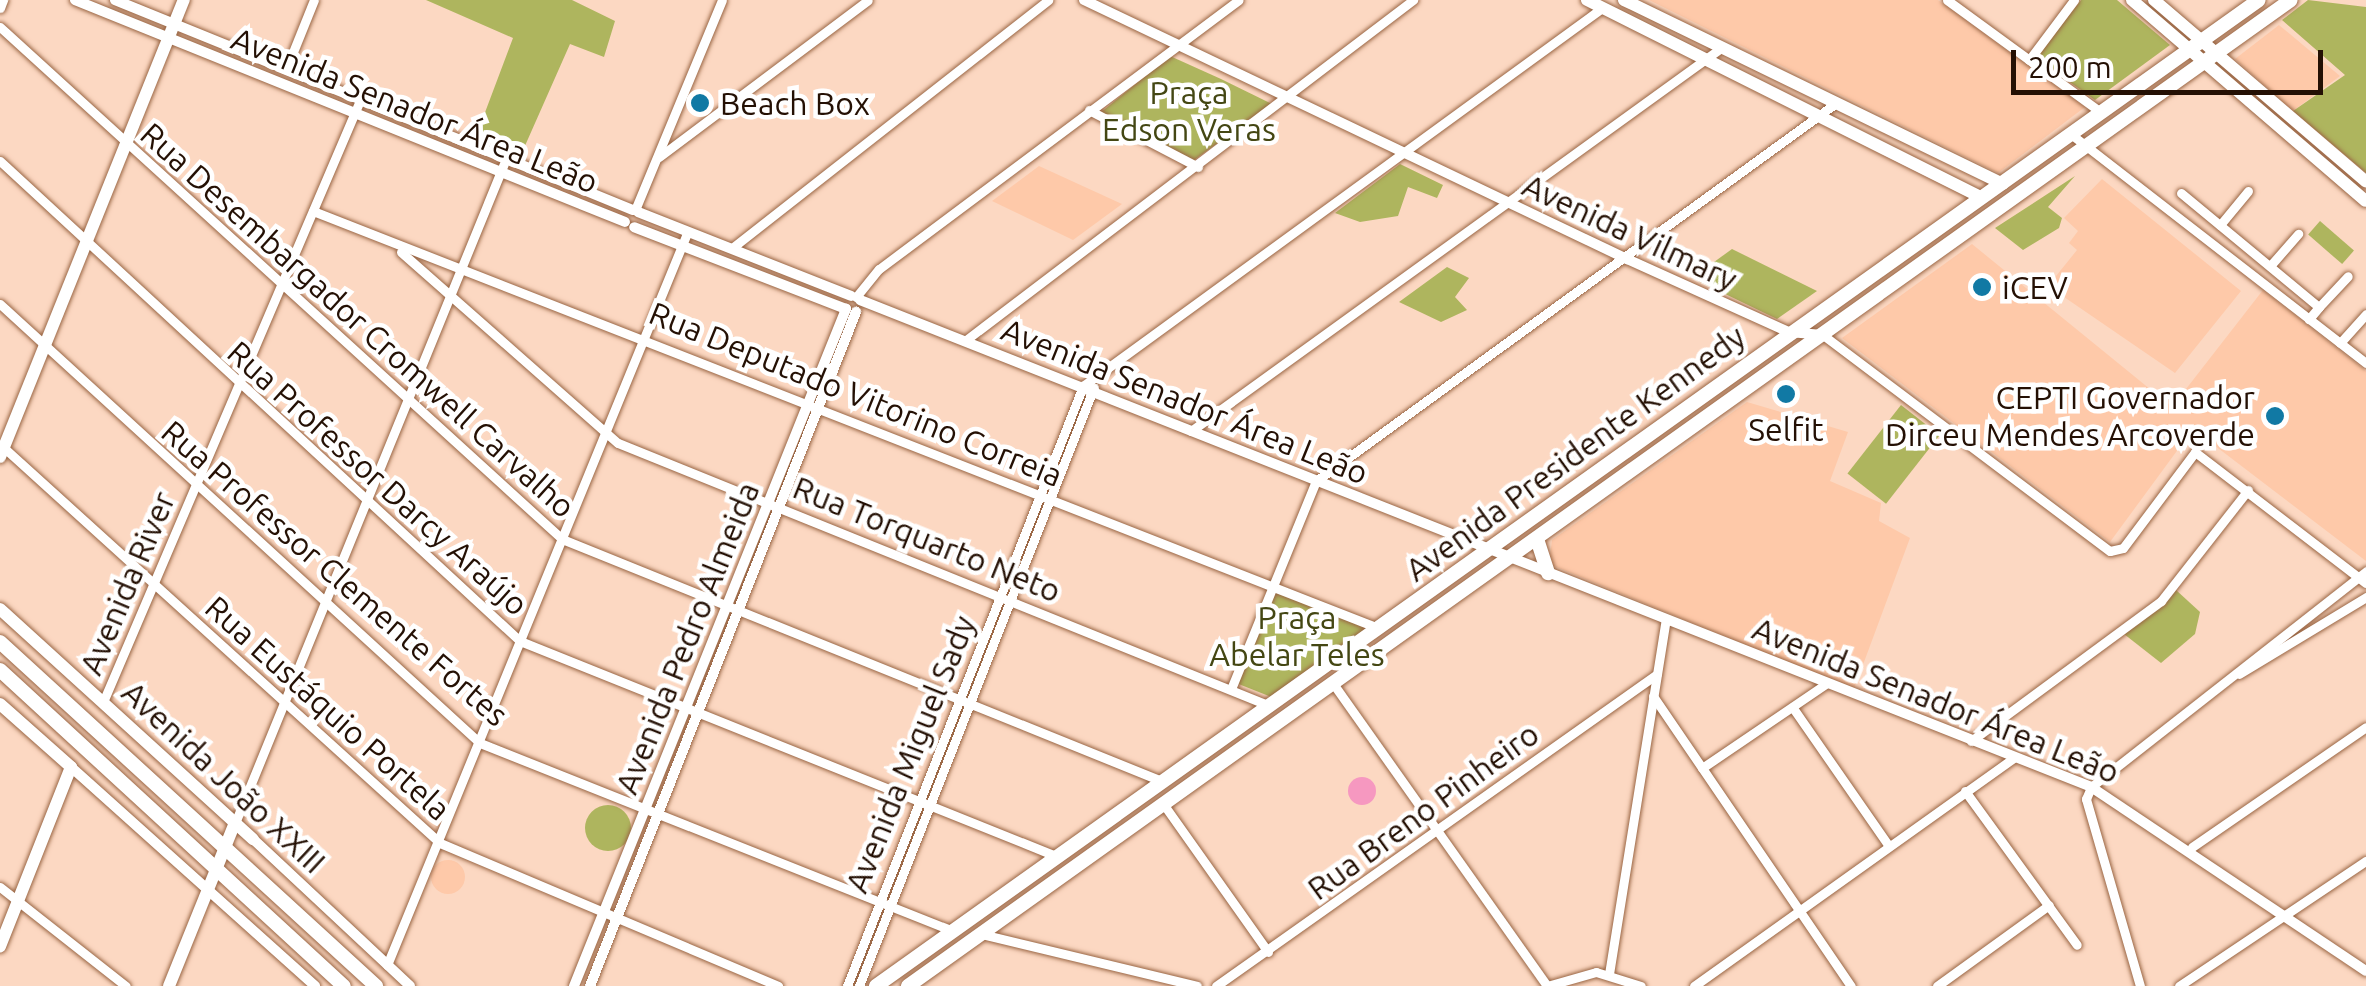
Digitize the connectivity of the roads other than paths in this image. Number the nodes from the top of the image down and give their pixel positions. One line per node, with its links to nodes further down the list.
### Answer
1 (3, 0): 20 (street)
2 (75, 0): 24 (street, Avenida Senador Área Leão)
3 (115, 0): 22 (street, Avenida Senador Área Leão)
4 (184, 0): 22 (main road)
5 (314, 0): 31 (street)
6 (722, 0): 43 (street)
7 (868, 0): 43 (street)
8 (1048, 0): 64 (street)
9 (1084, 0): 25 (street, Avenida Vilmary)
10 (1238, 0): 25 (street)
11 (1413, 0): 33 (street)
12 (1587, 0): 21 (main road)
13 (1624, 0): 27 (main road)
14 (1948, 0): 30 (street)
15 (2074, 0): 30 (street)
16 (2132, 0): 26 (main road)
17 (2154, 0): 26 (main road)
18 (2259, 0): 26 (main road, Avenida Presidente Kennedy)
19 (2291, 0): 28 (main road, Avenida Presidente Kennedy)
20 (0, 8)
21 (1602, 8): 29 (main road); 42 (street)
22 (176, 22): 24 (main road); 31 (street, Avenida Senador Área Leão)
23 (0, 27): 40 (street, Rua Desembargador Cromwell Carvalho)
24 (169, 38): 36 (street, Avenida Senador Área Leão); 40 (main road)
25 (1176, 45): 33 (street, Avenida Vilmary); 35 (street)
26 (2196, 46): 28 (main road); 37 (main road, Avenida Presidente Kennedy)
27 (1721, 48): 29 (street); 34 (main road)
28 (2210, 58): 41 (main road, Avenida Presidente Kennedy); 48 (main road); 53 (main road)
29 (1711, 59): 38 (main road); 54 (street)
30 (2029, 60): 37 (street)
31 (287, 67): 32 (street, Avenida Senador Área Leão)
32 (361, 98): 36 (street, Avenida River); 45 (street, Avenida Senador Área Leão)
33 (1288, 98): 42 (street, Avenida Vilmary); 46 (street)
34 (1836, 103): 38 (street); 49 (main road)
35 (1089, 110): 46 (street); 70 (street)
36 (355, 113): 47 (street, Avenida Senador Área Leão); 55 (street, Avenida River)
37 (2102, 113): 39 (main road, Avenida Presidente Kennedy)
38 (1821, 114): 52 (main road); 65 (street)
39 (2072, 135): 41 (street); 49 (main road, Avenida Presidente Kennedy)
40 (126, 145): 61 (main road); 69 (street, Rua Desembargador Cromwell Carvalho)
41 (2091, 145): 76 (street); 78 (main road, Avenida Presidente Kennedy)
42 (1398, 153): 54 (street, Avenida Vilmary); 85 (street)
43 (659, 157): 56 (street)
44 (0, 161): 61 (street, Rua Professor Darcy Araújo)
45 (505, 161): 47 (street); 56 (street, Avenida Senador Área Leão)
46 (1198, 167): 80 (street)
47 (500, 174): 57 (street, Avenida Senador Área Leão); 67 (street)
48 (2366, 182)
49 (2003, 184): 52 (main road, Avenida Presidente Kennedy)
50 (2248, 191): 58 (street)
51 (2181, 193): 58 (street)
52 (1982, 198): 77 (main road, Avenida Presidente Kennedy)
53 (2366, 201)
54 (1508, 204): 65 (street, Avenida Vilmary); 88 (street)
55 (313, 211): 63 (street, Rua Deputado Vitorino Correia); 69 (street, Avenida River)
56 (635, 211): 57 (street); 59 (street, Avenida Senador Área Leão)
57 (629, 224): 62 (street, Avenida Senador Área Leão)
58 (2220, 225): 66 (street)
59 (688, 232): 62 (street); 64 (street, Avenida Senador Área Leão)
60 (2298, 234): 66 (street)
61 (87, 244): 82 (main road); 84 (street, Rua Professor Darcy Araújo)
62 (683, 245): 74 (street, Avenida Senador Área Leão); 79 (street)
63 (395, 247): 67 (street, Rua Deputado Vitorino Correia); 71 (street, Rua Torquarto Neto)
64 (732, 248): 70 (street, Avenida Senador Área Leão)
65 (1627, 260): 77 (street, Avenida Vilmary); 91 (street)
66 (2270, 266): 73 (street)
67 (462, 273): 71 (street); 79 (street, Rua Deputado Vitorino Correia)
68 (2348, 276): 73 (street)
69 (280, 285): 84 (street, Avenida River); 86 (street, Rua Desembargador Cromwell Carvalho)
70 (856, 298): 74 (street, Avenida Pedro Almeida); 80 (street, Avenida Senador Área Leão)
71 (450, 301): 86 (street); 89 (street, Rua Torquarto Neto)
72 (0, 304): 82 (street, Rua Professor Clemente Fortes)
73 (2319, 307): 76 (street)
74 (851, 310): 87 (street, Avenida Pedro Almeida)
75 (2366, 314): 81 (street)
76 (2309, 318): 81 (street)
77 (1789, 332): 78 (street, Avenida Vilmary); 100 (main road, Avenida Presidente Kennedy)
78 (1823, 336): 93 (street); 99 (main road, Avenida Presidente Kennedy)
79 (647, 338): 87 (street, Rua Deputado Vitorino Correia); 89 (street)
80 (966, 340): 85 (street, Avenida Senador Área Leão)
81 (2340, 343): 83 (street)
82 (46, 346): 90 (main road); 92 (street, Rua Professor Clemente Fortes)
83 (2366, 363)
84 (238, 385): 92 (street, Avenida River); 96 (street, Rua Professor Darcy Araújo)
85 (1090, 386): 88 (street, Avenida Senador Área Leão); 94 (street, Avenida Miguel Sady); 95 (street, Avenida Miguel Sady)
86 (408, 400): 96 (street); 98 (street, Rua Desembargador Cromwell Carvalho)
87 (816, 406): 94 (street, Rua Deputado Vitorino Correia); 97 (street, Avenida Pedro Almeida)
88 (1191, 431): 91 (street, Avenida Senador Área Leão)
89 (604, 434): 97 (street, Rua Torquarto Neto); 98 (street)
90 (1, 450): 104 (street, Rua Eustáquio Portela)
91 (1316, 481): 100 (street, Avenida Senador Área Leão); 105 (street)
92 (195, 488): 104 (street, Avenida River); 110 (street, Rua Professor Clemente Fortes)
93 (2248, 490): 103 (street); 134 (street)
94 (1039, 494): 95 (street, Rua Deputado Vitorino Correia); 106 (street, Avenida Miguel Sady)
95 (1052, 500): 105 (street, Rua Deputado Vitorino Correia); 108 (street, Avenida Miguel Sady)
96 (368, 505): 110 (street); 115 (street, Rua Professor Darcy Araújo)
97 (776, 506): 106 (street, Rua Torquarto Neto); 109 (street, Avenida Pedro Almeida); 111 (street, Avenida Pedro Almeida)
98 (562, 539): 109 (street, Rua Desembargador Cromwell Carvalho); 115 (street)
99 (1537, 539): 101 (main road, Avenida Presidente Kennedy); 102 (main road)
100 (1490, 550): 101 (street, Avenida Senador Área Leão); 114 (main road, Avenida Presidente Kennedy)
101 (1510, 558): 102 (street, Avenida Senador Área Leão); 120 (main road, Avenida Presidente Kennedy)
102 (1548, 573): 113 (street, Avenida Senador Área Leão)
103 (2363, 577): 119 (street)
104 (152, 585): 126 (street, Avenida River); 128 (street, Rua Eustáquio Portela)
105 (1273, 586): 114 (street, Rua Deputado Vitorino Correia); 122 (street)
106 (1000, 595): 108 (street, Rua Torquarto Neto); 123 (street, Avenida Miguel Sady)
107 (2366, 597): 119 (street)
108 (1011, 600): 122 (street, Rua Torquarto Neto); 125 (street, Avenida Miguel Sady)
109 (728, 604): 111 (street, Rua Desembargador Cromwell Carvalho); 129 (street, Avenida Pedro Almeida)
110 (325, 605): 128 (street); 135 (street, Rua Professor Clemente Fortes)
111 (741, 609): 123 (street, Rua Desembargador Cromwell Carvalho); 132 (street, Avenida Pedro Almeida)
112 (0, 610): 126 (main road, Avenida João XXIII)
113 (1666, 620): 118 (street); 121 (street, Avenida Senador Área Leão)
114 (1378, 628): 130 (main road, Avenida Presidente Kennedy)
115 (520, 641): 129 (street, Rua Professor Darcy Araújo); 135 (street)
116 (0, 642): 151 (main road, Avenida João XXIII)
117 (0, 670): 155 (main road)
118 (1657, 674): 124 (street); 147 (street, Rua Breno Pinheiro)
119 (2237, 676): 140 (street)
120 (1332, 682): 144 (main road, Avenida Presidente Kennedy); 147 (street)
121 (1827, 683): 131 (street); 134 (street, Avenida Senador Área Leão)
122 (1231, 688): 130 (street, Rua Torquarto Neto)
123 (961, 696): 125 (street, Rua Desembargador Cromwell Carvalho); 142 (street, Avenida Miguel Sady)
124 (1653, 696): 138 (street); 173 (street)
125 (972, 701): 139 (street, Rua Desembargador Cromwell Carvalho); 142 (street, Avenida Miguel Sady)
126 (103, 702): 146 (main road, Avenida João XXIII)
127 (0, 704): 137 (main road)
128 (285, 704): 146 (street); 149 (street, Rua Eustáquio Portela)
129 (686, 704): 132 (street, Rua Professor Darcy Araújo); 143 (street, Avenida Pedro Almeida)
130 (1270, 706): 139 (main road, Avenida Presidente Kennedy)
131 (1793, 708): 138 (street); 150 (street)
132 (701, 710): 142 (street, Rua Professor Darcy Araújo); 145 (street, Avenida Pedro Almeida)
133 (2366, 728): 152 (street)
134 (1972, 740): 136 (street, Avenida Senador Área Leão)
135 (480, 743): 143 (street, Rua Professor Clemente Fortes); 149 (street)
136 (2014, 757): 140 (street, Avenida Senador Área Leão); 141 (street)
137 (71, 767): 157 (street); 158 (main road)
138 (1702, 768): 163 (street)
139 (1159, 780): 153 (main road, Avenida Presidente Kennedy)
140 (2091, 787): 152 (street, Avenida Senador Área Leão); 194 (street)
141 (1965, 792): 150 (street); 161 (street)
142 (925, 802): 153 (street, Rua Professor Darcy Araújo); 159 (street, Avenida Miguel Sady); 160 (street, Avenida Miguel Sady)
143 (646, 804): 145 (street, Rua Professor Clemente Fortes); 162 (street, Avenida Pedro Almeida)
144 (1164, 805): 167 (main road, Avenida Presidente Kennedy); 170 (street)
145 (660, 810): 159 (street, Rua Professor Clemente Fortes); 164 (street, Avenida Pedro Almeida)
146 (235, 823): 148 (main road, Avenida João XXIII); 151 (main road)
147 (1438, 834): 170 (street, Rua Breno Pinheiro); 189 (street)
148 (253, 839): 171 (street, Avenida João XXIII)
149 (440, 843): 162 (street, Rua Eustáquio Portela); 171 (street)
150 (1889, 846): 163 (street)
151 (225, 847): 155 (main road); 178 (main road, Avenida João XXIII)
152 (2192, 847): 165 (street, Avenida Senador Área Leão)
153 (1056, 856): 166 (main road, Avenida Presidente Kennedy)
154 (2366, 861): 165 (street)
155 (216, 869): 157 (main road); 177 (main road)
156 (0, 886): 158 (street)
157 (208, 892): 175 (main road); 176 (street)
158 (20, 895): 169 (main road); 174 (street)
159 (879, 898): 160 (street, Rua Professor Clemente Fortes); 183 (street, Avenida Miguel Sady)
160 (892, 904): 166 (street, Rua Professor Clemente Fortes); 184 (street, Avenida Miguel Sady)
161 (2048, 905): 168 (street); 193 (street)
162 (603, 908): 164 (street, Rua Eustáquio Portela); 180 (street, Avenida Pedro Almeida)
163 (1798, 912): 191 (street); 192 (street)
164 (618, 914): 181 (street, Avenida Pedro Almeida); 182 (street, Rua Eustáquio Portela)
165 (2283, 915): 172 (street, Avenida Senador Área Leão); 195 (street)
166 (953, 931): 185 (main road, Avenida Presidente Kennedy)
167 (981, 934): 186 (main road, Avenida Presidente Kennedy); 187 (street)
168 (2077, 945)
169 (0, 946)
170 (1268, 952): 188 (street, Rua Breno Pinheiro)
171 (387, 965): 179 (street, Avenida João XXIII)
172 (2366, 972)
173 (1609, 974): 189 (street); 190 (street)
174 (126, 986)
175 (169, 986)
176 (315, 986)
177 (344, 986)
178 (376, 986)
179 (410, 986)
180 (574, 986)
181 (590, 986)
182 (778, 986)
183 (848, 986)
184 (859, 986)
185 (876, 986)
186 (908, 986)
187 (1197, 986)
188 (1216, 986)
189 (1547, 986)
190 (1641, 986)
191 (1694, 986)
192 (1852, 986)
193 (1937, 986)
194 (2140, 986)
195 (2179, 986)

